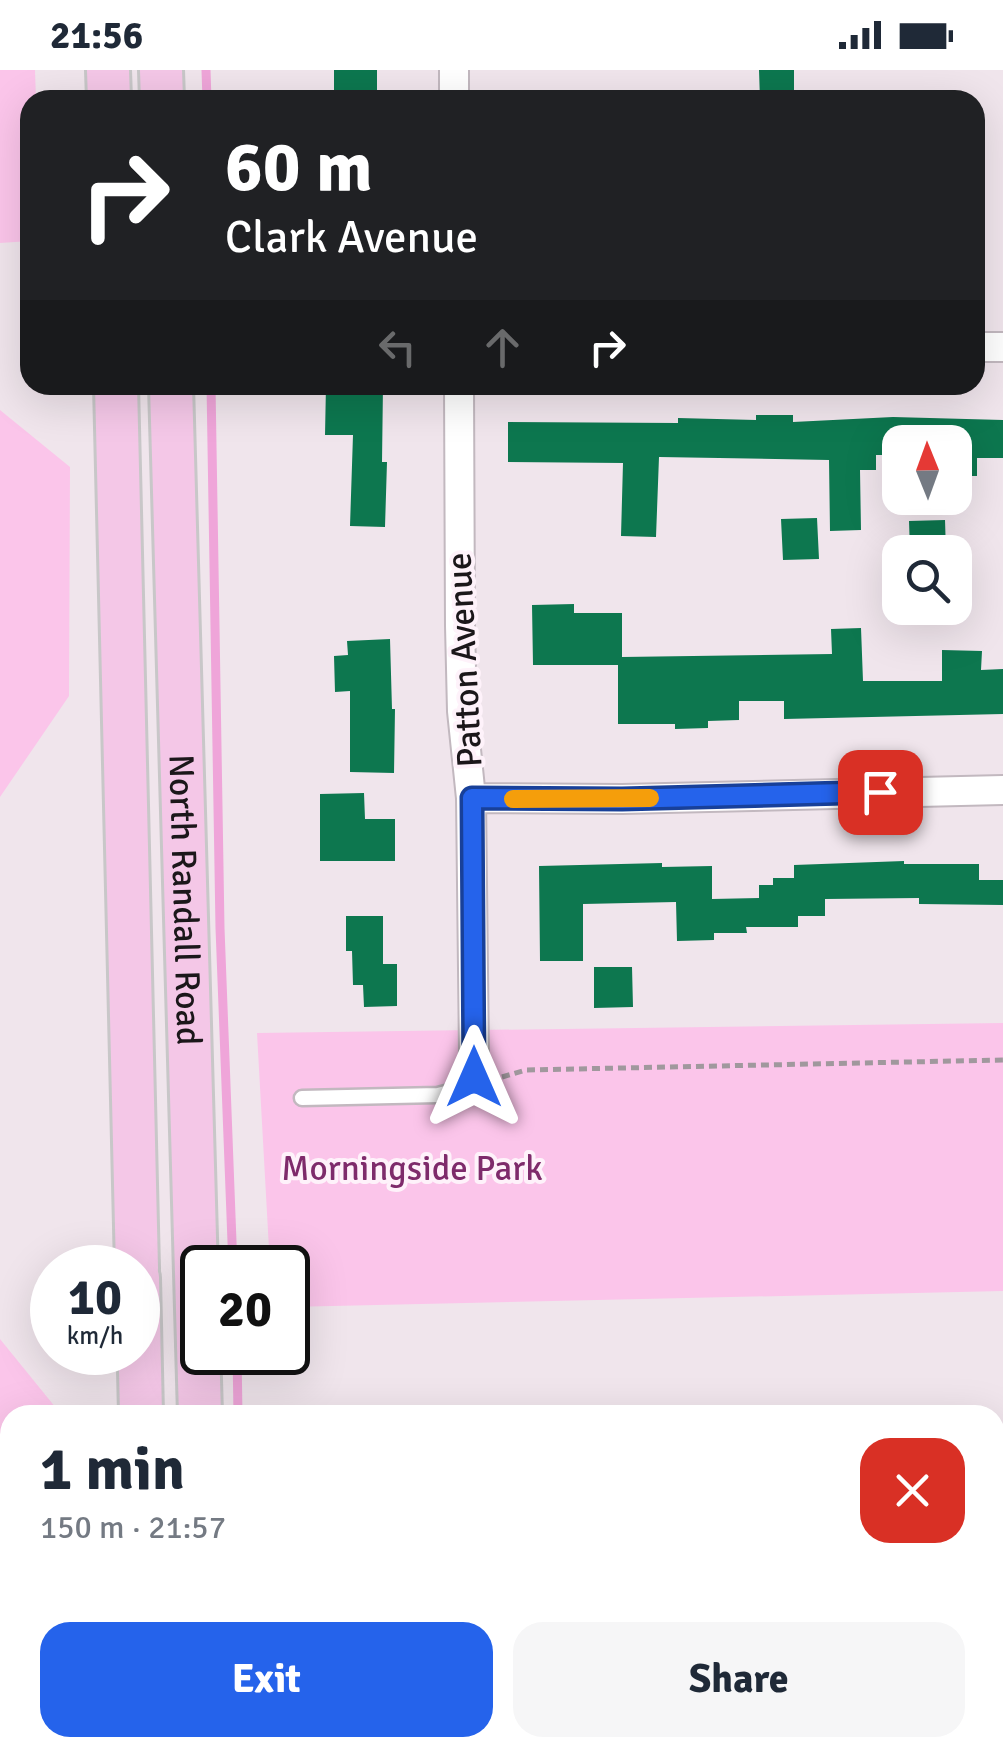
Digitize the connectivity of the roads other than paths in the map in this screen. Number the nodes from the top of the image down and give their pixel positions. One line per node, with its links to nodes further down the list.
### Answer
1 (116, 395): 8 (main road, North Randall Road)
2 (171, 395): 11 (main road, North Randall Road)
3 (460, 395): 5 (street, Patton Avenue)
4 (1003, 790): 5 (street)
5 (472, 798): 6 (street, Patton Avenue)
6 (474, 1055): 7 (lane)
7 (302, 1098)
8 (136, 1245)
9 (140, 1375): 10 (main road)
10 (141, 1405)
11 (200, 1405)

